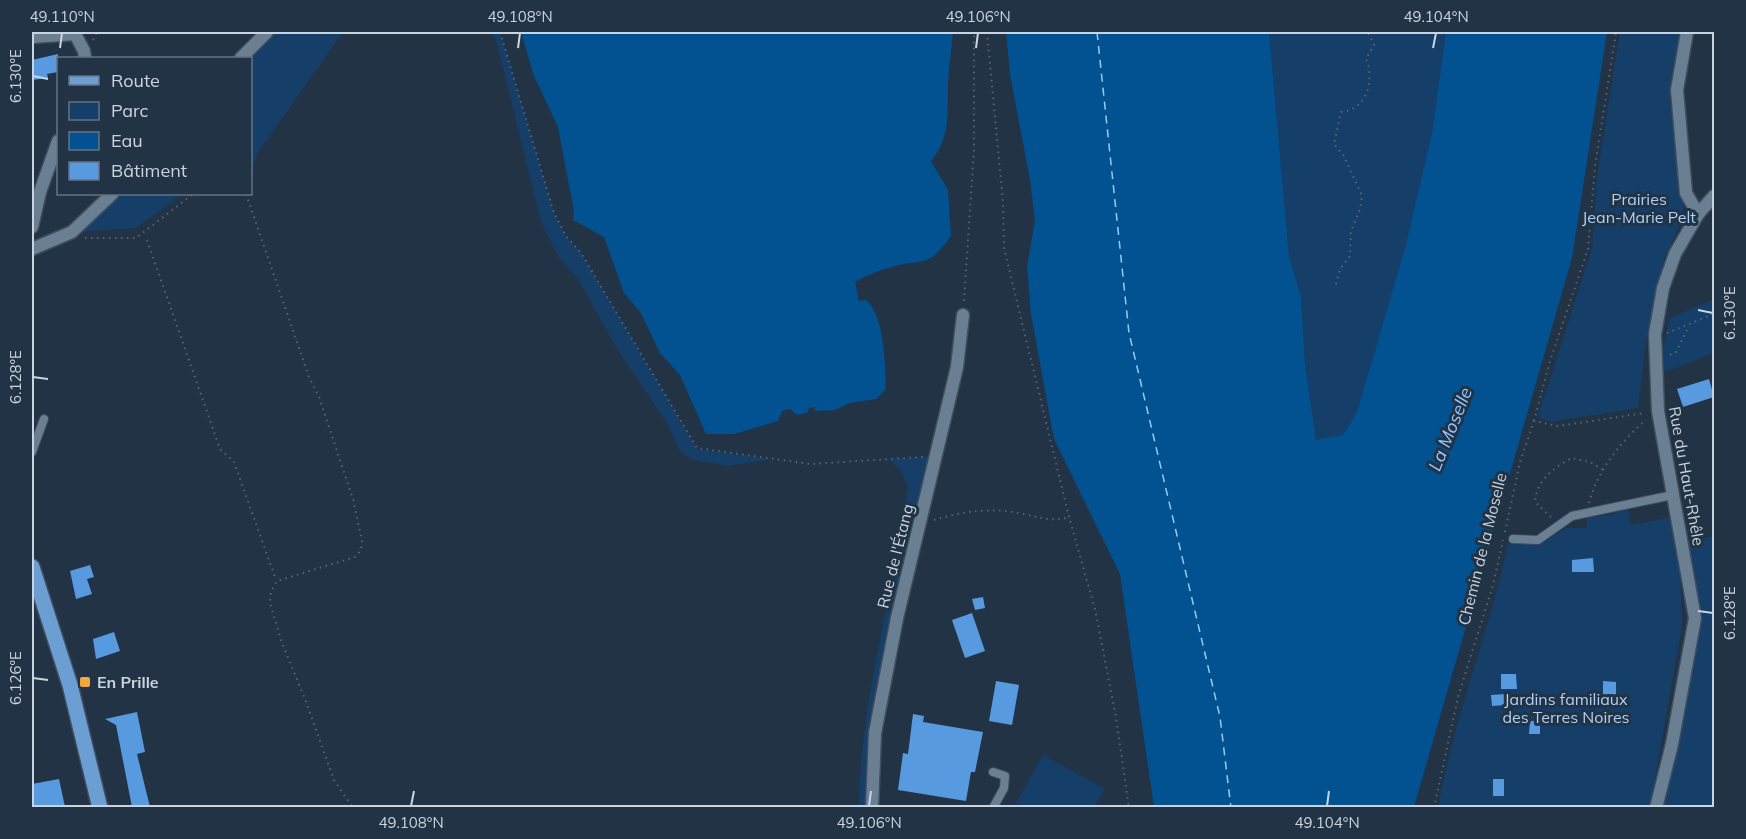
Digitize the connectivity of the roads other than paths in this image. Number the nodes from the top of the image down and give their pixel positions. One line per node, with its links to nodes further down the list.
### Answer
1 (267, 32): 6 (street)
2 (1687, 32): 10 (street)
3 (74, 33): 4 (street); 5 (street)
4 (32, 37)
5 (85, 57)
6 (242, 57)
7 (57, 144): 11 (street)
8 (111, 195): 12 (street)
9 (1714, 196): 10 (street, Rue du Haut-Rhêle)
10 (1698, 214): 16 (street, Rue du Haut-Rhêle)
11 (32, 227)
12 (32, 249)
13 (963, 315): 21 (street, Rue de l'Étang)
14 (44, 419): 15 (lane)
15 (32, 452)
16 (1673, 495): 17 (lane); 23 (street, Rue du Haut-Rhêle)
17 (1513, 539)
18 (32, 567): 20 (main road)
19 (993, 772): 22 (lane)
20 (100, 807)
21 (872, 807)
22 (993, 807)
23 (1656, 807)

